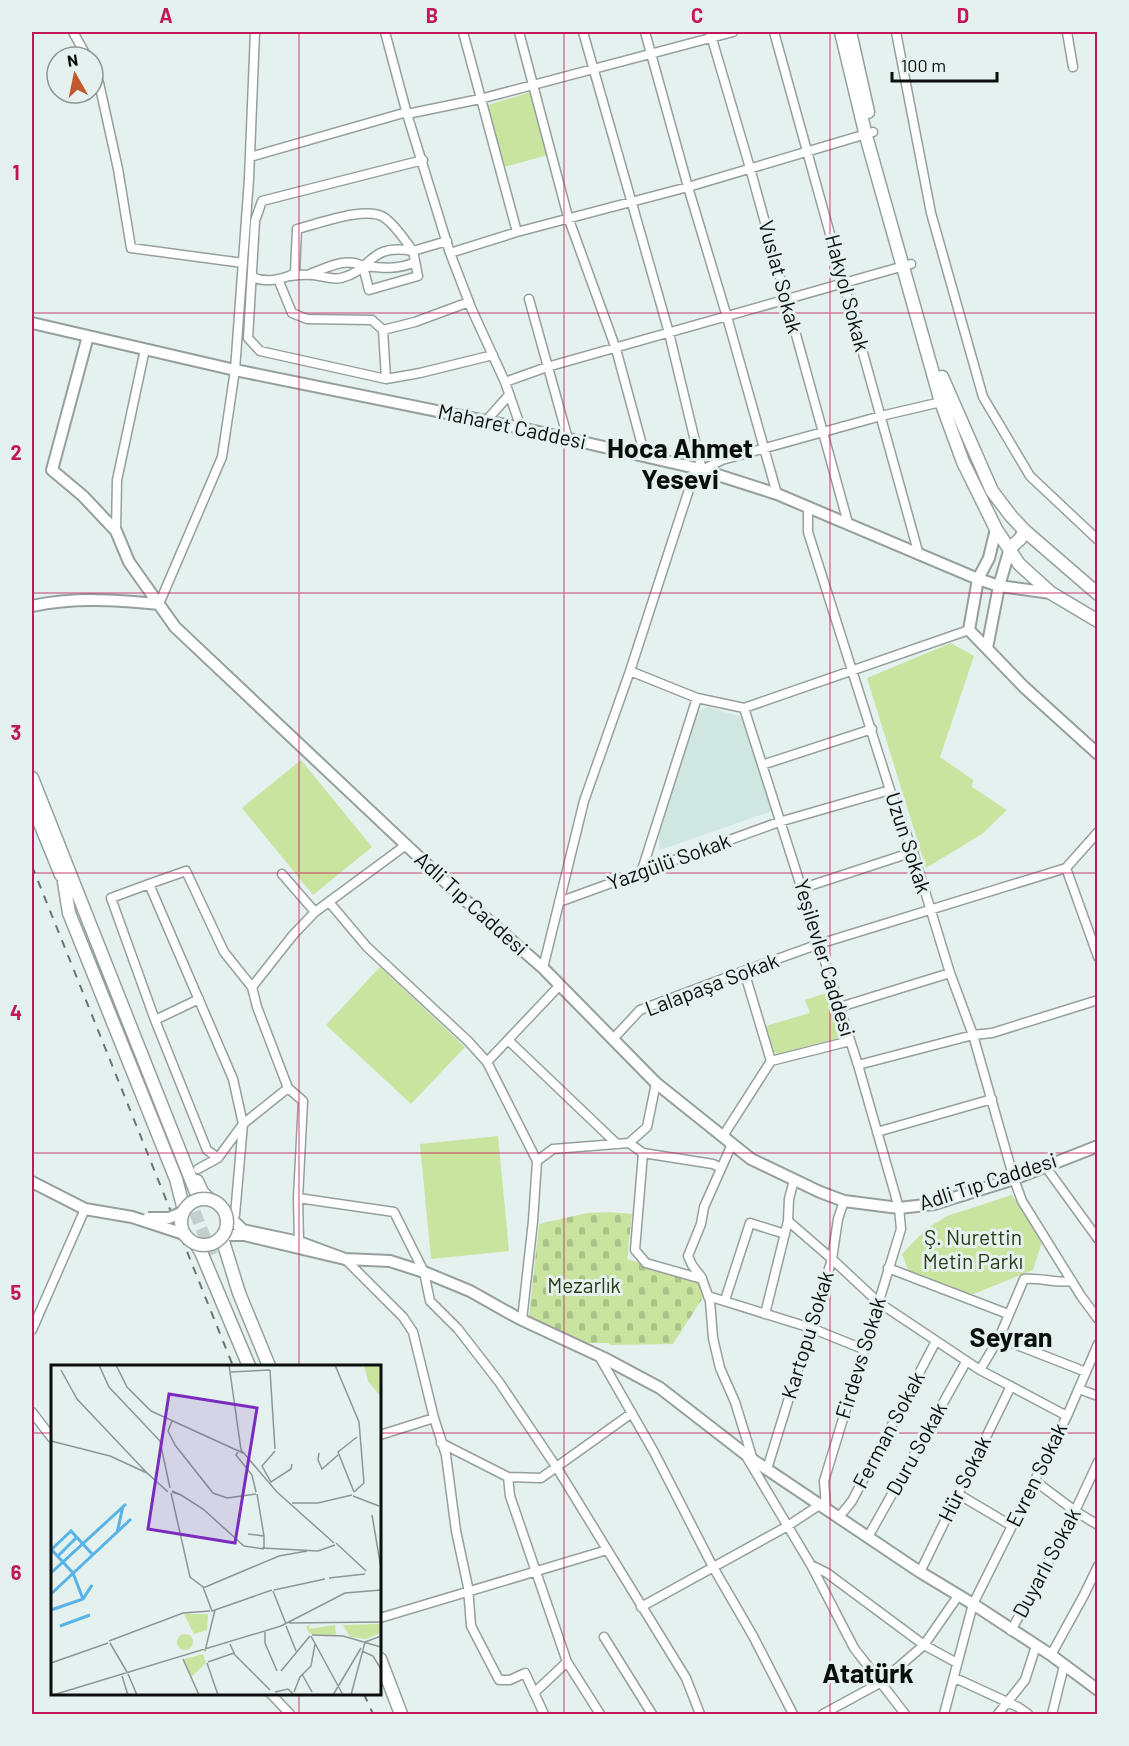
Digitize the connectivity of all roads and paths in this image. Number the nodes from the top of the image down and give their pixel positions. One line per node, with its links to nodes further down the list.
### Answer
1 (255, 32): 23 (street)
2 (385, 32): 20 (street)
3 (463, 32): 18 (street)
4 (519, 32): 17 (street)
5 (583, 32): 16 (street)
6 (645, 32): 14 (street)
7 (733, 32): 13 (street)
8 (774, 32): 22 (street, Hakyol Sokak)
9 (841, 32): 21 (main road)
10 (850, 32): 21 (main road)
11 (896, 32): 74 (street)
12 (1067, 32): 15 (street)
13 (711, 35): 14 (street); 25 (street, Vuslat Sokak)
14 (651, 54): 16 (street); 26 (street)
15 (1073, 67)
16 (592, 69): 17 (street); 27 (street)
17 (533, 84): 18 (street); 28 (street)
18 (480, 99): 20 (street); 29 (street)
19 (104, 105): 34 (street)
20 (407, 113): 23 (street); 24 (street)
21 (869, 134): 22 (street); 36 (main road)
22 (808, 152): 25 (street); 41 (street, Hakyol Sokak)
23 (250, 158): 34 (street)
24 (423, 160): 30 (street); 39 (street)
25 (750, 168): 26 (street); 43 (street, Vuslat Sokak)
26 (688, 187): 27 (street); 45 (street)
27 (632, 200): 28 (street); 48 (street)
28 (568, 217): 29 (street); 50 (street)
29 (517, 232): 32 (street)
30 (447, 241): 31 (street); 32 (street)
31 (413, 250): 33 (street); 35 (street); 38 (street)
32 (450, 253): 44 (street)
33 (415, 261): 35 (street); 35 (street)
34 (243, 263): 54 (street)
35 (363, 266): 37 (street); 37 (street)
36 (907, 266): 41 (street); 58 (main road); 69 (main road)
37 (309, 274): 38 (street)
38 (290, 276): 40 (street)
39 (252, 277): 40 (street); 55 (street)
40 (278, 279): 47 (street)
41 (845, 284): 43 (street); 59 (street, Hakyol Sokak)
42 (529, 300): 53 (street)
43 (785, 300): 45 (street); 62 (street, Vuslat Sokak)
44 (469, 302): 47 (street); 52 (street)
45 (727, 317): 48 (street); 64 (street)
46 (32, 323): 49 (street, Maharet Caddesi)
47 (383, 330): 55 (street)
48 (669, 333): 50 (street); 66 (street)
49 (88, 336): 51 (street, Maharet Caddesi); 72 (street, Adli Tıp Caddesi)
50 (616, 349): 53 (street); 65 (street)
51 (145, 350): 54 (street, Maharet Caddesi); 72 (street)
52 (493, 355): 55 (street); 56 (street)
53 (547, 367): 56 (street); 63 (street)
54 (235, 370): 60 (street, Maharet Caddesi); 82 (street)
55 (386, 379)
56 (505, 382): 57 (street)
57 (509, 395): 60 (street); 61 (street)
58 (941, 402): 59 (street); 71 (main road)
59 (881, 416): 62 (street); 76 (street, Hakyol Sokak)
60 (486, 421): 61 (street, Maharet Caddesi)
61 (521, 428): 63 (street, Maharet Caddesi)
62 (822, 432): 64 (street); 70 (street, Vuslat Sokak)
63 (568, 439): 65 (street, Maharet Caddesi)
64 (763, 449): 66 (street); 67 (street)
65 (645, 456): 66 (street, Maharet Caddesi)
66 (699, 469): 67 (street, Maharet Caddesi); 88 (street)
67 (777, 494): 68 (street, Maharet Caddesi)
68 (808, 507): 70 (street, Maharet Caddesi); 89 (street, Uzun Sokak)
69 (1011, 516): 71 (main road); 73 (main road)
70 (848, 524): 76 (street, Maharet Caddesi)
71 (996, 529): 75 (main road); 77 (street)
72 (116, 531): 82 (street, Adli Tıp Caddesi)
73 (1025, 531): 75 (main road); 80 (main road)
74 (1098, 540)
75 (1010, 548): 78 (street); 79 (main road)
76 (919, 555): 77 (street, Maharet Caddesi)
77 (978, 579): 78 (street, Maharet Caddesi); 86 (street)
78 (999, 586): 79 (street, Maharet Caddesi); 87 (street)
79 (1051, 593): 85 (main road)
80 (1098, 594)
81 (44, 603): 82 (street); 83 (street); 84 (street)
82 (159, 604): 100 (street, Adli Tıp Caddesi)
83 (32, 606)
84 (32, 613)
85 (1098, 621)
86 (969, 630): 87 (street); 89 (street)
87 (987, 648): 93 (street)
88 (630, 671): 90 (street); 109 (street)
89 (854, 671): 91 (street); 92 (street, Uzun Sokak)
90 (697, 698): 91 (street); 103 (street)
91 (744, 708): 94 (street, Yeşilevler Caddesi)
92 (872, 729): 94 (street); 96 (street, Uzun Sokak)
93 (1098, 754)
94 (762, 765): 98 (street, Yeşilevler Caddesi)
95 (32, 778): 105 (main road)
96 (890, 790): 98 (street, Yazgülü Sokak); 101 (street, Uzun Sokak)
97 (32, 804): 105 (main road)
98 (780, 822): 103 (street, Yazgülü Sokak); 107 (street, Yeşilevler Caddesi)
99 (1098, 832): 102 (street)
100 (406, 845): 108 (street); 114 (street, Adli Tıp Caddesi)
101 (913, 852): 107 (street); 111 (street, Uzun Sokak)
102 (1066, 868): 111 (street, Lalapaşa Sokak); 113 (street)
103 (641, 873): 109 (street, Yazgülü Sokak)
104 (282, 874): 110 (street)
105 (67, 880): 145 (main road); 149 (main road); 155 (main road)
106 (149, 884): 118 (street); 119 (street); 122 (street)
107 (803, 888): 112 (street, Yeşilevler Caddesi)
108 (329, 902): 110 (street); 128 (street)
109 (560, 902): 114 (street)
110 (315, 912): 118 (street)
111 (930, 912): 112 (street, Lalapaşa Sokak); 116 (street, Uzun Sokak)
112 (819, 944): 115 (street, Lalapaşa Sokak); 121 (street, Yeşilevler Caddesi)
113 (1098, 957)
114 (543, 968): 117 (street, Adli Tıp Caddesi)
115 (744, 971): 124 (street, Lalapaşa Sokak); 127 (street)
116 (950, 973): 121 (street); 123 (street, Uzun Sokak)
117 (560, 986): 124 (street, Adli Tıp Caddesi); 125 (street)
118 (252, 987): 131 (street)
119 (199, 999): 122 (street); 133 (street)
120 (1098, 1000): 123 (street)
121 (840, 1007): 126 (street, Yeşilevler Caddesi)
122 (155, 1020): 141 (street)
123 (973, 1035): 129 (street); 132 (street, Uzun Sokak)
124 (613, 1039): 130 (street, Adli Tıp Caddesi)
125 (508, 1040): 128 (street); 137 (street)
126 (849, 1041): 127 (street); 129 (street, Yeşilevler Caddesi)
127 (771, 1061): 135 (street)
128 (487, 1062): 142 (street)
129 (858, 1065): 134 (street, Yeşilevler Caddesi)
130 (656, 1083): 135 (street, Adli Tıp Caddesi); 136 (street)
131 (288, 1088): 133 (street); 150 (street)
132 (992, 1099): 134 (street); 146 (street, Uzun Sokak)
133 (243, 1124): 141 (street); 156 (street)
134 (877, 1132): 153 (street, Yeşilevler Caddesi)
135 (723, 1136): 138 (street, Adli Tıp Caddesi)
136 (628, 1143): 137 (street); 140 (street)
137 (616, 1144): 142 (street)
138 (732, 1144): 144 (street); 147 (street, Adli Tıp Caddesi)
139 (1098, 1146): 143 (street, Adli Tıp Caddesi)
140 (643, 1153): 144 (street); 170 (street)
141 (218, 1158): 145 (street)
142 (537, 1161): 178 (street)
143 (1046, 1166): 146 (street, Adli Tıp Caddesi); 162 (street)
144 (721, 1168): 170 (street)
145 (196, 1173): 151 (main road)
146 (1014, 1179): 153 (street, Adli Tıp Caddesi); 171 (street, Uzun Sokak)
147 (794, 1180): 152 (street, Adli Tıp Caddesi); 158 (street)
148 (32, 1182): 154 (street)
149 (192, 1193)
150 (298, 1198): 164 (street); 169 (street)
151 (209, 1199): 155 (main road, bridge); 156 (main road, bridge)
152 (844, 1200): 153 (street, Adli Tıp Caddesi); 166 (street, Kartopu Sokak)
153 (899, 1208): 168 (street, Firdevs Sokak)
154 (85, 1209): 157 (street); 180 (street)
155 (184, 1211): 157 (street, bridge); 159 (main road, bridge)
156 (231, 1214): 161 (main road, bridge); 163 (street)
157 (132, 1217): 159 (street, bridge)
158 (788, 1221): 160 (street); 166 (street)
159 (184, 1234): 165 (main road, bridge)
160 (785, 1234): 173 (street); 175 (street)
161 (223, 1237): 163 (street); 165 (main road, bridge); 190 (main road)
162 (1098, 1239)
163 (283, 1241): 164 (street); 167 (street)
164 (299, 1242): 167 (street)
165 (196, 1244): 187 (main road)
166 (832, 1258): 174 (street); 179 (street, Kartopu Sokak)
167 (345, 1259): 169 (street); 199 (street)
168 (888, 1268): 174 (street, Firdevs Sokak); 176 (street)
169 (424, 1272): 178 (street); 205 (street)
170 (702, 1279): 172 (street)
171 (1072, 1281): 176 (street); 177 (street, Uzun Sokak)
172 (708, 1296): 173 (street); 203 (street)
173 (725, 1300): 175 (street)
174 (878, 1302): 182 (street); 184 (street, Firdevs Sokak)
175 (765, 1314): 179 (street)
176 (1008, 1314): 181 (street)
177 (1098, 1319)
178 (522, 1320): 185 (street)
179 (811, 1328): 184 (street); 206 (street, Kartopu Sokak)
180 (32, 1330)
181 (999, 1338): 191 (street); 192 (street)
182 (936, 1341): 186 (street); 212 (street, Ferman Sokak)
183 (1098, 1344): 192 (street, Evren Sokak)
184 (863, 1348): 210 (street, Firdevs Sokak)
185 (599, 1356): 197 (street); 203 (street)
186 (966, 1362): 191 (street); 216 (street, Duru Sokak)
187 (249, 1365)
188 (254, 1365): 189 (main road)
189 (263, 1365)
190 (269, 1365)
191 (980, 1370): 193 (street)
192 (1086, 1372): 194 (street, Evren Sokak)
193 (1011, 1386): 198 (street); 209 (street, Hür Sokak)
194 (1079, 1389): 195 (street); 198 (street, Evren Sokak)
195 (1098, 1396)
196 (32, 1412): 201 (street)
197 (632, 1413): 205 (street); 220 (street)
198 (1067, 1416): 208 (street, Evren Sokak)
199 (434, 1418): 200 (street); 202 (street)
200 (381, 1435)
201 (51, 1437)
202 (445, 1448): 207 (street); 223 (street)
203 (749, 1456): 206 (street); 215 (street)
204 (1098, 1462): 211 (street, Duyarlı Sokak)
205 (557, 1468): 207 (street); 217 (street)
206 (766, 1469): 210 (street)
207 (508, 1477): 221 (street)
208 (1035, 1481): 211 (street); 214 (street, Evren Sokak)
209 (958, 1494): 214 (street); 222 (street, Hür Sokak)
210 (823, 1506): 212 (street); 215 (street)
211 (1075, 1511): 213 (street); 228 (street, Duyarlı Sokak)
212 (839, 1517): 216 (street)
213 (1098, 1525)
214 (1012, 1526): 225 (street, Evren Sokak)
215 (786, 1527): 218 (street); 220 (street)
216 (868, 1537): 222 (street)
217 (607, 1550): 221 (street); 226 (street)
218 (811, 1565): 230 (street); 239 (street)
219 (1098, 1566): 232 (street)
220 (713, 1567): 226 (street); 251 (street)
221 (535, 1571): 223 (street); 234 (street)
222 (920, 1572): 224 (street)
223 (469, 1593): 227 (street); 241 (street)
224 (958, 1596): 225 (street); 230 (street)
225 (974, 1604): 228 (street); 235 (street, Evren Sokak)
226 (641, 1607): 250 (street)
227 (381, 1618)
228 (1011, 1631): 231 (street)
229 (604, 1637): 249 (street)
230 (924, 1645): 235 (street); 239 (street)
231 (1036, 1646): 232 (street); 243 (street)
232 (1051, 1655): 236 (street)
233 (381, 1662): 246 (main road)
234 (567, 1662): 241 (street); 248 (street)
235 (957, 1663): 237 (street, Evren Sokak)
236 (1064, 1666): 240 (street); 257 (street)
237 (955, 1678): 243 (street); 254 (street, Evren Sokak)
238 (381, 1682): 245 (main road)
239 (880, 1683): 252 (street); 253 (street)
240 (1098, 1690)
241 (534, 1693): 247 (street)
242 (272, 1695): 244 (street)
243 (1008, 1703): 255 (street); 256 (street)
244 (290, 1714)
245 (394, 1714)
246 (401, 1714)
247 (544, 1714)
248 (600, 1714)
249 (652, 1714)
250 (699, 1714)
251 (794, 1714)
252 (823, 1714)
253 (905, 1714)
254 (944, 1714)
255 (998, 1714)
256 (1028, 1714)
257 (1052, 1714)

